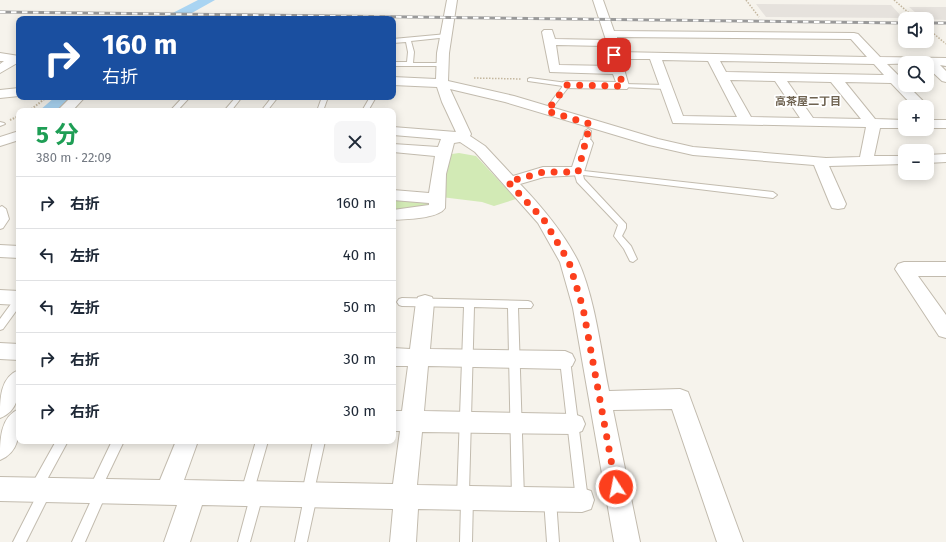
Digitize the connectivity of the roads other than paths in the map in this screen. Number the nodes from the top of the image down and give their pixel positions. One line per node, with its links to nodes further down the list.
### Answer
1 (452, 0): 3 (street)
2 (598, 0): 5 (street)
3 (447, 36): 4 (lane); 19 (street)
4 (408, 39): 6 (lane); 18 (lane)
5 (610, 39): 7 (street); 13 (street); 22 (street)
6 (396, 41)
7 (614, 55): 8 (street); 22 (street)
8 (654, 56): 10 (street); 35 (street)
9 (0, 57): 11 (street)
10 (712, 57): 13 (street); 23 (street)
11 (16, 59)
12 (16, 60): 21 (street)
13 (877, 61): 14 (street); 24 (street)
14 (898, 61)
15 (934, 62): 16 (street)
16 (946, 62)
17 (396, 64): 18 (lane)
18 (410, 64): 19 (lane)
19 (443, 65): 32 (street)
20 (934, 67): 28 (street)
21 (0, 69)
22 (618, 70): 34 (street)
23 (722, 76): 25 (street); 47 (street)
24 (898, 77)
25 (779, 78): 26 (street); 48 (street)
26 (835, 78): 27 (street); 49 (street)
27 (898, 79)
28 (946, 79): 30 (street)
29 (530, 80): 33 (lane)
30 (934, 80)
31 (396, 81): 32 (street)
32 (449, 84): 46 (street); 54 (street)
33 (567, 85): 34 (street); 46 (lane)
34 (623, 86): 35 (lane)
35 (666, 87): 47 (street)
36 (16, 92): 37 (street)
37 (0, 94)
38 (76, 100): 42 (street)
39 (184, 100): 43 (lane)
40 (236, 100): 44 (lane)
41 (273, 100): 45 (lane)
42 (67, 108)
43 (176, 108)
44 (230, 108)
45 (266, 108)
46 (547, 111): 52 (street)
47 (746, 121): 48 (street)
48 (809, 122): 49 (street)
49 (872, 123): 50 (street); 62 (street)
50 (898, 124)
51 (396, 130): 54 (street)
52 (588, 133): 61 (street); 63 (street)
53 (16, 136): 55 (street)
54 (462, 137): 57 (street); 64 (street)
55 (1, 140)
56 (396, 148): 57 (street)
57 (443, 152): 67 (street)
58 (946, 158): 59 (street)
59 (934, 159)
60 (898, 160): 62 (street)
61 (819, 161): 62 (street); 68 (street)
62 (866, 161)
63 (578, 172): 64 (street); 66 (lane); 74 (lane)
64 (508, 182): 94 (street)
65 (396, 195): 67 (street)
66 (773, 195)
67 (436, 199): 70 (street)
68 (838, 204)
69 (2, 209): 71 (lane)
70 (396, 215)
71 (0, 226)
72 (0, 251): 73 (street)
73 (16, 252)
74 (633, 259)
75 (946, 269): 85 (street)
76 (0, 297): 77 (street)
77 (16, 299)
78 (402, 302): 79 (lane)
79 (425, 302): 81 (lane); 89 (street)
80 (16, 303): 84 (lane)
81 (468, 304): 82 (lane); 90 (lane)
82 (513, 305): 83 (lane); 91 (lane)
83 (528, 305)
84 (0, 326)
85 (946, 330)
86 (0, 351): 87 (street)
87 (16, 352)
88 (396, 357): 89 (street)
89 (418, 358): 90 (street); 98 (street)
90 (467, 359): 91 (street); 99 (lane)
91 (514, 360): 92 (street); 100 (lane)
92 (565, 360): 102 (lane)
93 (16, 384): 95 (street)
94 (600, 401): 129 (street); 130 (street)
95 (0, 408)
96 (0, 413): 97 (street)
97 (16, 414)
98 (402, 421): 99 (street); 116 (street)
99 (465, 422): 100 (street); 117 (lane)
100 (516, 423): 102 (street); 118 (lane)
101 (16, 424): 108 (street)
102 (574, 424): 120 (lane)
103 (61, 444): 110 (lane)
104 (117, 444): 111 (lane)
105 (186, 444): 112 (street)
106 (261, 444): 114 (lane)
107 (318, 444): 115 (lane)
108 (0, 450)
109 (0, 489): 110 (street)
110 (41, 490): 111 (street); 121 (lane)
111 (98, 490): 112 (street); 122 (lane)
112 (168, 492): 113 (street)
113 (194, 492): 114 (street); 123 (street)
114 (252, 493): 115 (street); 124 (lane)
115 (309, 494): 116 (street); 125 (lane)
116 (406, 496): 117 (street); 126 (street)
117 (465, 497): 118 (street); 127 (lane)
118 (518, 499): 119 (street)
119 (550, 500): 120 (street); 128 (lane)
120 (582, 500)
121 (19, 542)
122 (78, 542)
123 (177, 542)
124 (244, 542)
125 (301, 542)
126 (403, 542)
127 (466, 542)
128 (553, 542)
129 (627, 542)
130 (730, 542)

